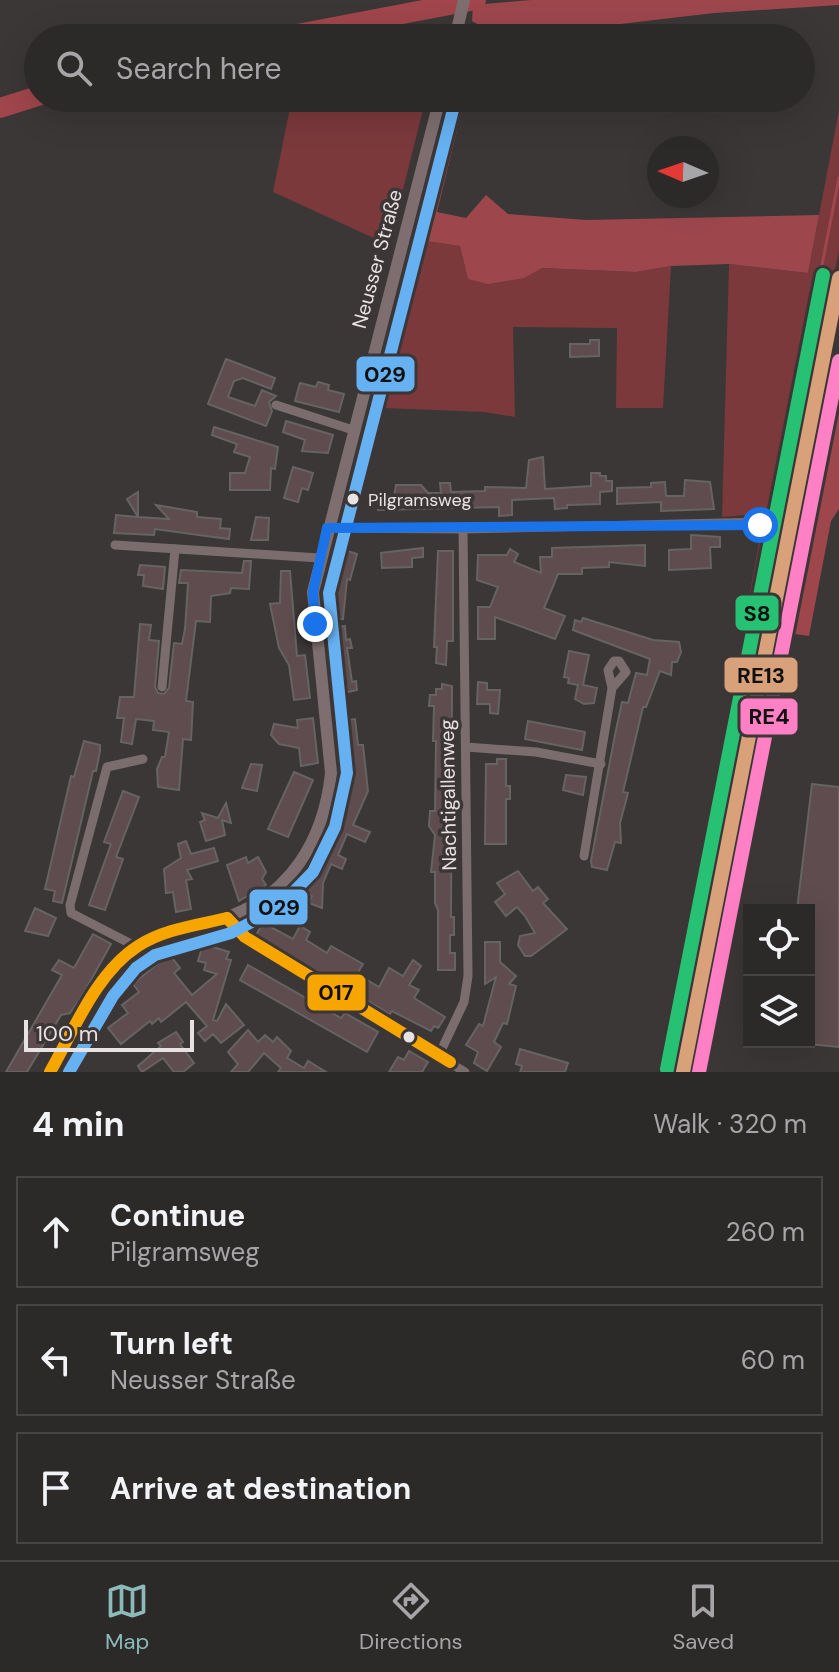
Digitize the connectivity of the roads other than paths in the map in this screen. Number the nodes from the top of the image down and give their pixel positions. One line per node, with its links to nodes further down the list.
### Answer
1 (464, 0): 2 (street)
2 (458, 24)
3 (436, 112): 5 (street, Neusser Straße)
4 (276, 405): 5 (street)
5 (353, 430): 7 (street, Neusser Straße)
6 (769, 522): 8 (street)
7 (327, 528): 8 (street); 11 (street, Neusser Straße)
8 (463, 529): 14 (street, Nachtigallenweg)
9 (115, 545): 10 (street)
10 (175, 549): 11 (street); 12 (street)
11 (319, 558): 18 (street, Neusser Straße)
12 (162, 687)
13 (612, 688): 16 (street)
14 (466, 747): 16 (street); 20 (street, Nachtigallenweg)
15 (143, 759): 19 (street)
16 (601, 764): 17 (street)
17 (584, 856)
18 (227, 918): 19 (street, Neusser Straße); 20 (street)
19 (137, 947): 22 (street, Neusser Straße)
20 (439, 1055): 21 (street)
21 (450, 1062): 23 (street); 24 (street)
22 (50, 1072)
23 (445, 1072)
24 (465, 1072)

